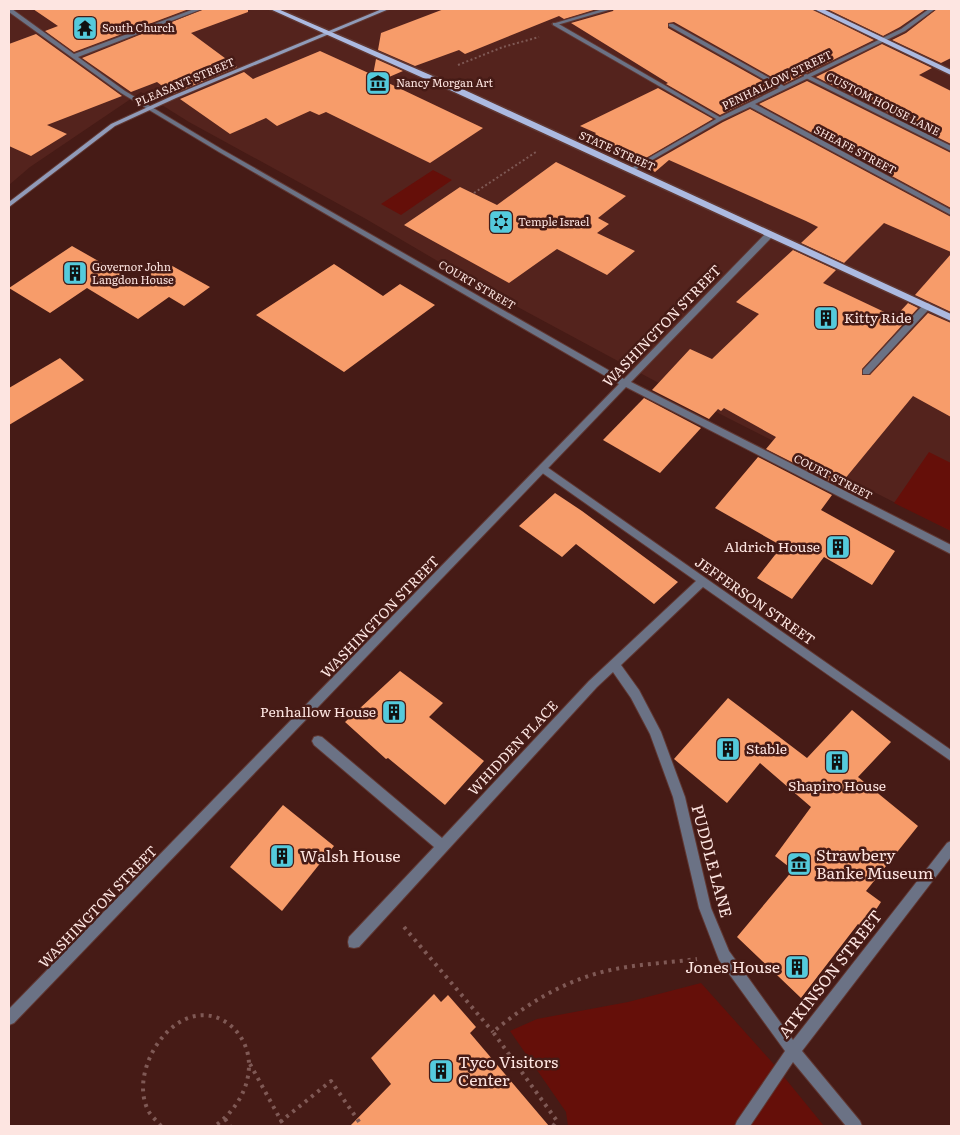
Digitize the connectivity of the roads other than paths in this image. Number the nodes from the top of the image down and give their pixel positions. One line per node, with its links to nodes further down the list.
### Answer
1 (9, 9): 13 (street, COURT STREET)
2 (199, 9): 13 (street)
3 (273, 9): 11 (main road, STATE STREET)
4 (386, 9): 11 (main road, PLEASANT STREET)
5 (576, 9): 9 (street)
6 (609, 9): 9 (street)
7 (818, 9): 12 (main road)
8 (932, 9): 12 (street, PENHALLOW STREET)
9 (588, 16): 19 (street)
10 (671, 25): 16 (street)
11 (328, 32): 18 (main road, PLEASANT STREET); 21 (main road, STATE STREET)
12 (882, 40): 14 (main road); 15 (street, PENHALLOW STREET)
13 (74, 56): 18 (street, COURT STREET)
14 (951, 72)
15 (806, 76): 16 (street, PENHALLOW STREET); 20 (street, CUSTOM HOUSE LANE)
16 (783, 88): 17 (street, PENHALLOW STREET)
17 (750, 104): 19 (street, PENHALLOW STREET); 23 (street, SHEAFE STREET)
18 (148, 108): 22 (main road, PLEASANT STREET); 28 (street, COURT STREET)
19 (720, 119): 21 (street, PENHALLOW STREET)
20 (951, 150)
21 (631, 170): 24 (main road, STATE STREET)
22 (9, 205)
23 (951, 213)
24 (770, 234): 25 (main road, STATE STREET); 28 (street, WASHINGTON STREET)
25 (927, 306): 26 (main road, STATE STREET); 27 (street)
26 (951, 318)
27 (866, 372)
28 (625, 383): 29 (street, WASHINGTON STREET); 30 (street, COURT STREET)
29 (544, 468): 31 (street, JEFFERSON STREET); 38 (street, WASHINGTON STREET)
30 (951, 550)
31 (703, 581): 32 (street, WHIDDEN PLACE); 34 (street, JEFFERSON STREET)
32 (614, 664): 35 (street, WHIDDEN PLACE); 39 (street, PUDDLE LANE)
33 (318, 741): 35 (street)
34 (951, 756)
35 (443, 846): 37 (street, WHIDDEN PLACE)
36 (951, 847): 39 (street, ATKINSON STREET)
37 (354, 942)
38 (10, 1014)
39 (793, 1051): 40 (street, ATKINSON STREET); 41 (street, PUDDLE LANE)
40 (742, 1126)
41 (855, 1126)

